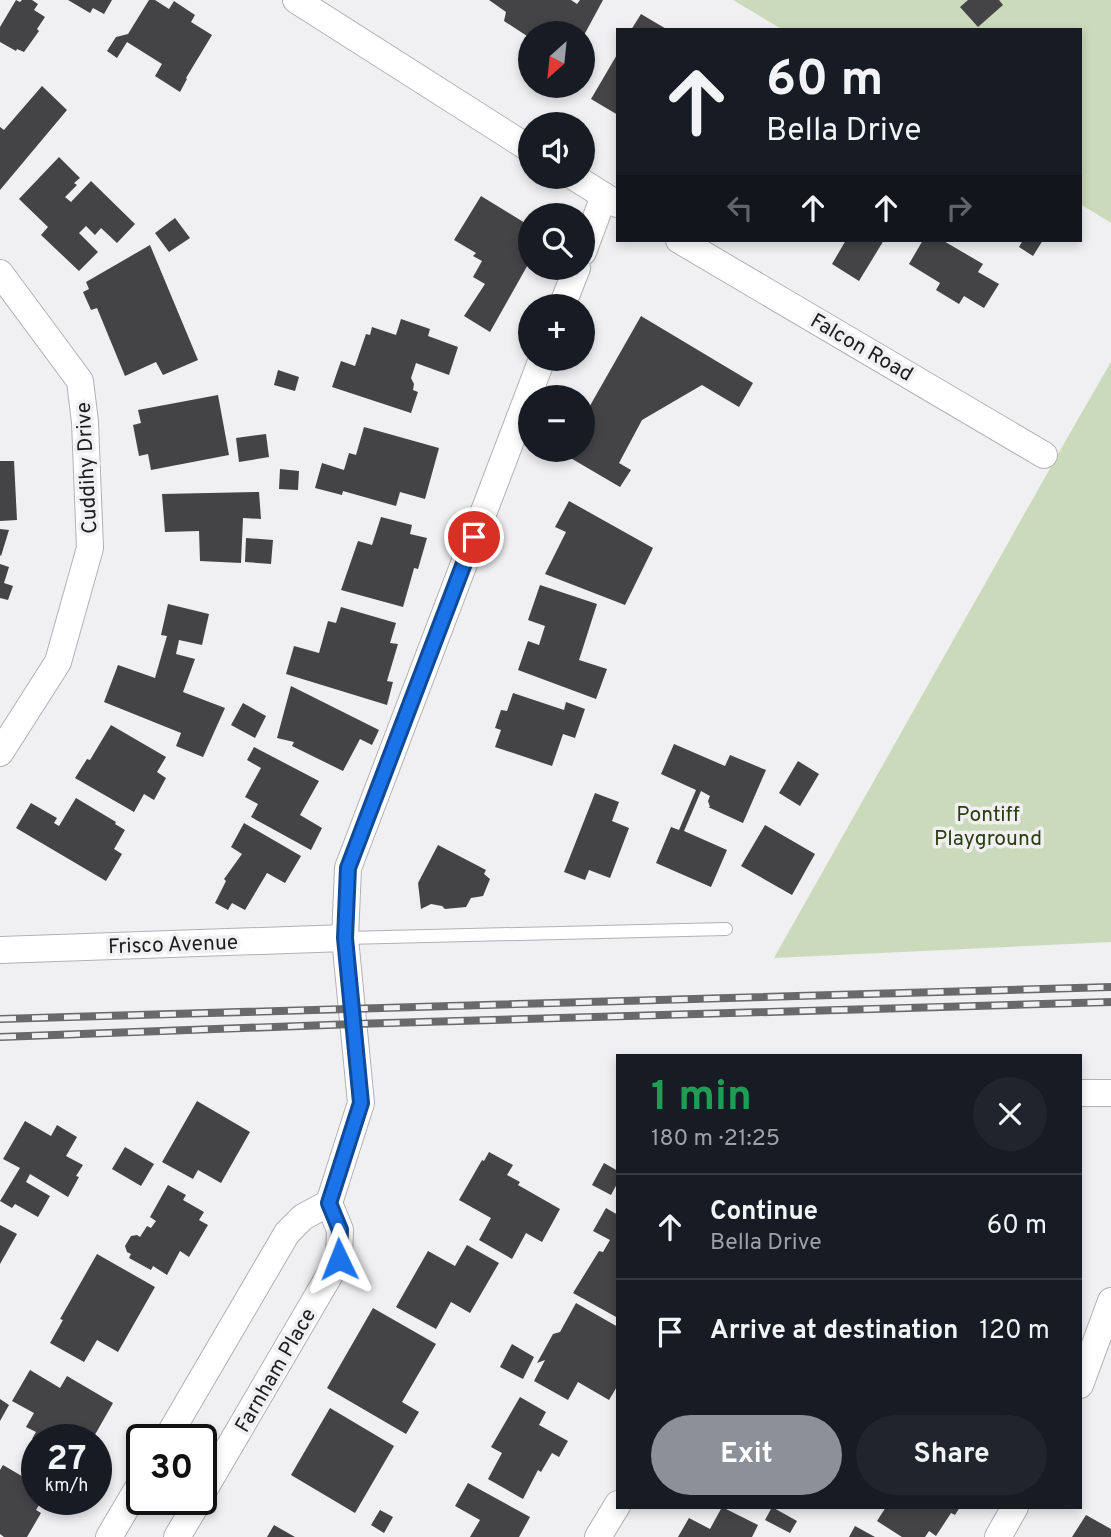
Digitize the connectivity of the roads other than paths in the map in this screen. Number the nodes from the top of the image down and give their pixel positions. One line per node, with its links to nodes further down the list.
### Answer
1 (296, 0): 2 (street)
2 (518, 141)
3 (593, 189): 4 (street)
4 (611, 200): 5 (street)
5 (595, 230)
6 (682, 242): 9 (street, Falcon Road)
7 (0, 273): 10 (street, Cuddihy Drive)
8 (537, 371): 12 (street)
9 (1044, 455)
10 (0, 753)
11 (726, 929): 12 (lane)
12 (345, 938): 13 (street, Frisco Avenue); 16 (street)
13 (0, 950)
14 (1082, 1093): 15 (street)
15 (1111, 1093)
16 (329, 1203): 19 (street); 20 (street, Farnham Place)
17 (1111, 1301): 18 (street)
18 (1082, 1380)
19 (175, 1424)
20 (217, 1469)
21 (616, 1507): 27 (street)
22 (126, 1508): 25 (street)
23 (1014, 1509): 28 (street)
24 (190, 1515): 26 (street, Farnham Place)
25 (109, 1537)
26 (177, 1537)
27 (598, 1537)
28 (998, 1537)

